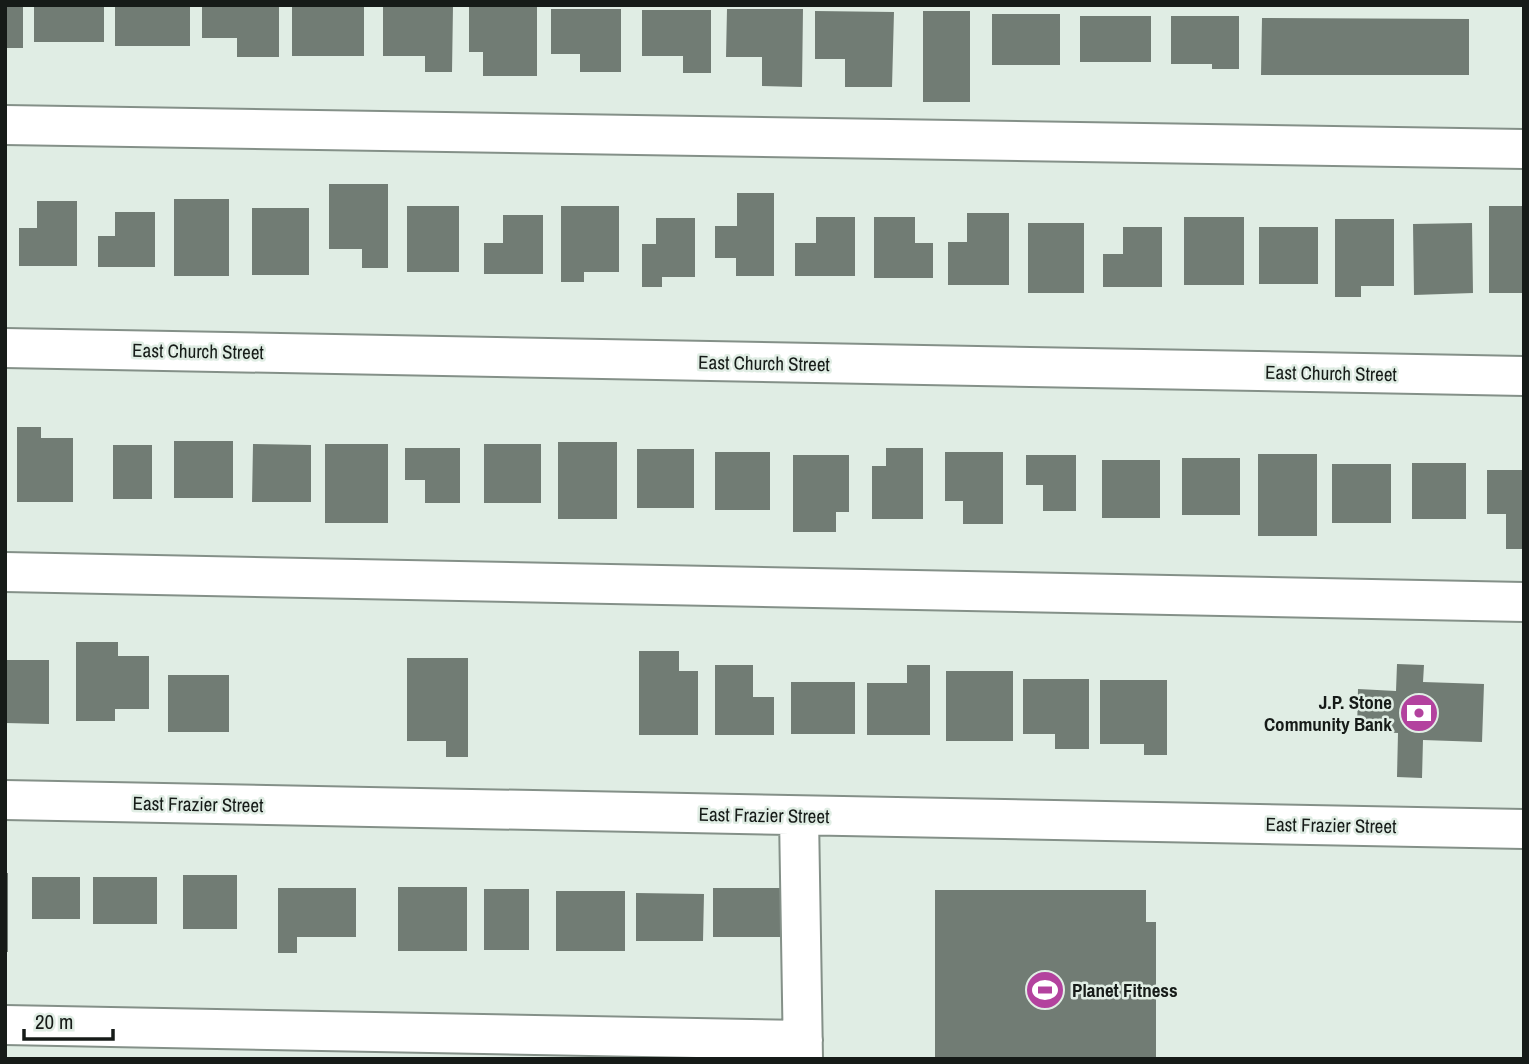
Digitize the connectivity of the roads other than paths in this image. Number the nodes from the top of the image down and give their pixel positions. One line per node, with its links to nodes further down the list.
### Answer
1 (5, 125): 2 (street)
2 (1524, 149)
3 (5, 348): 4 (street, East Church Street)
4 (1524, 376)
5 (5, 572): 6 (street)
6 (1524, 602)
7 (5, 800): 8 (street, East Frazier Street)
8 (799, 816): 9 (street, East Frazier Street); 11 (street)
9 (1524, 829)
10 (5, 1025): 11 (street)
11 (803, 1050)

